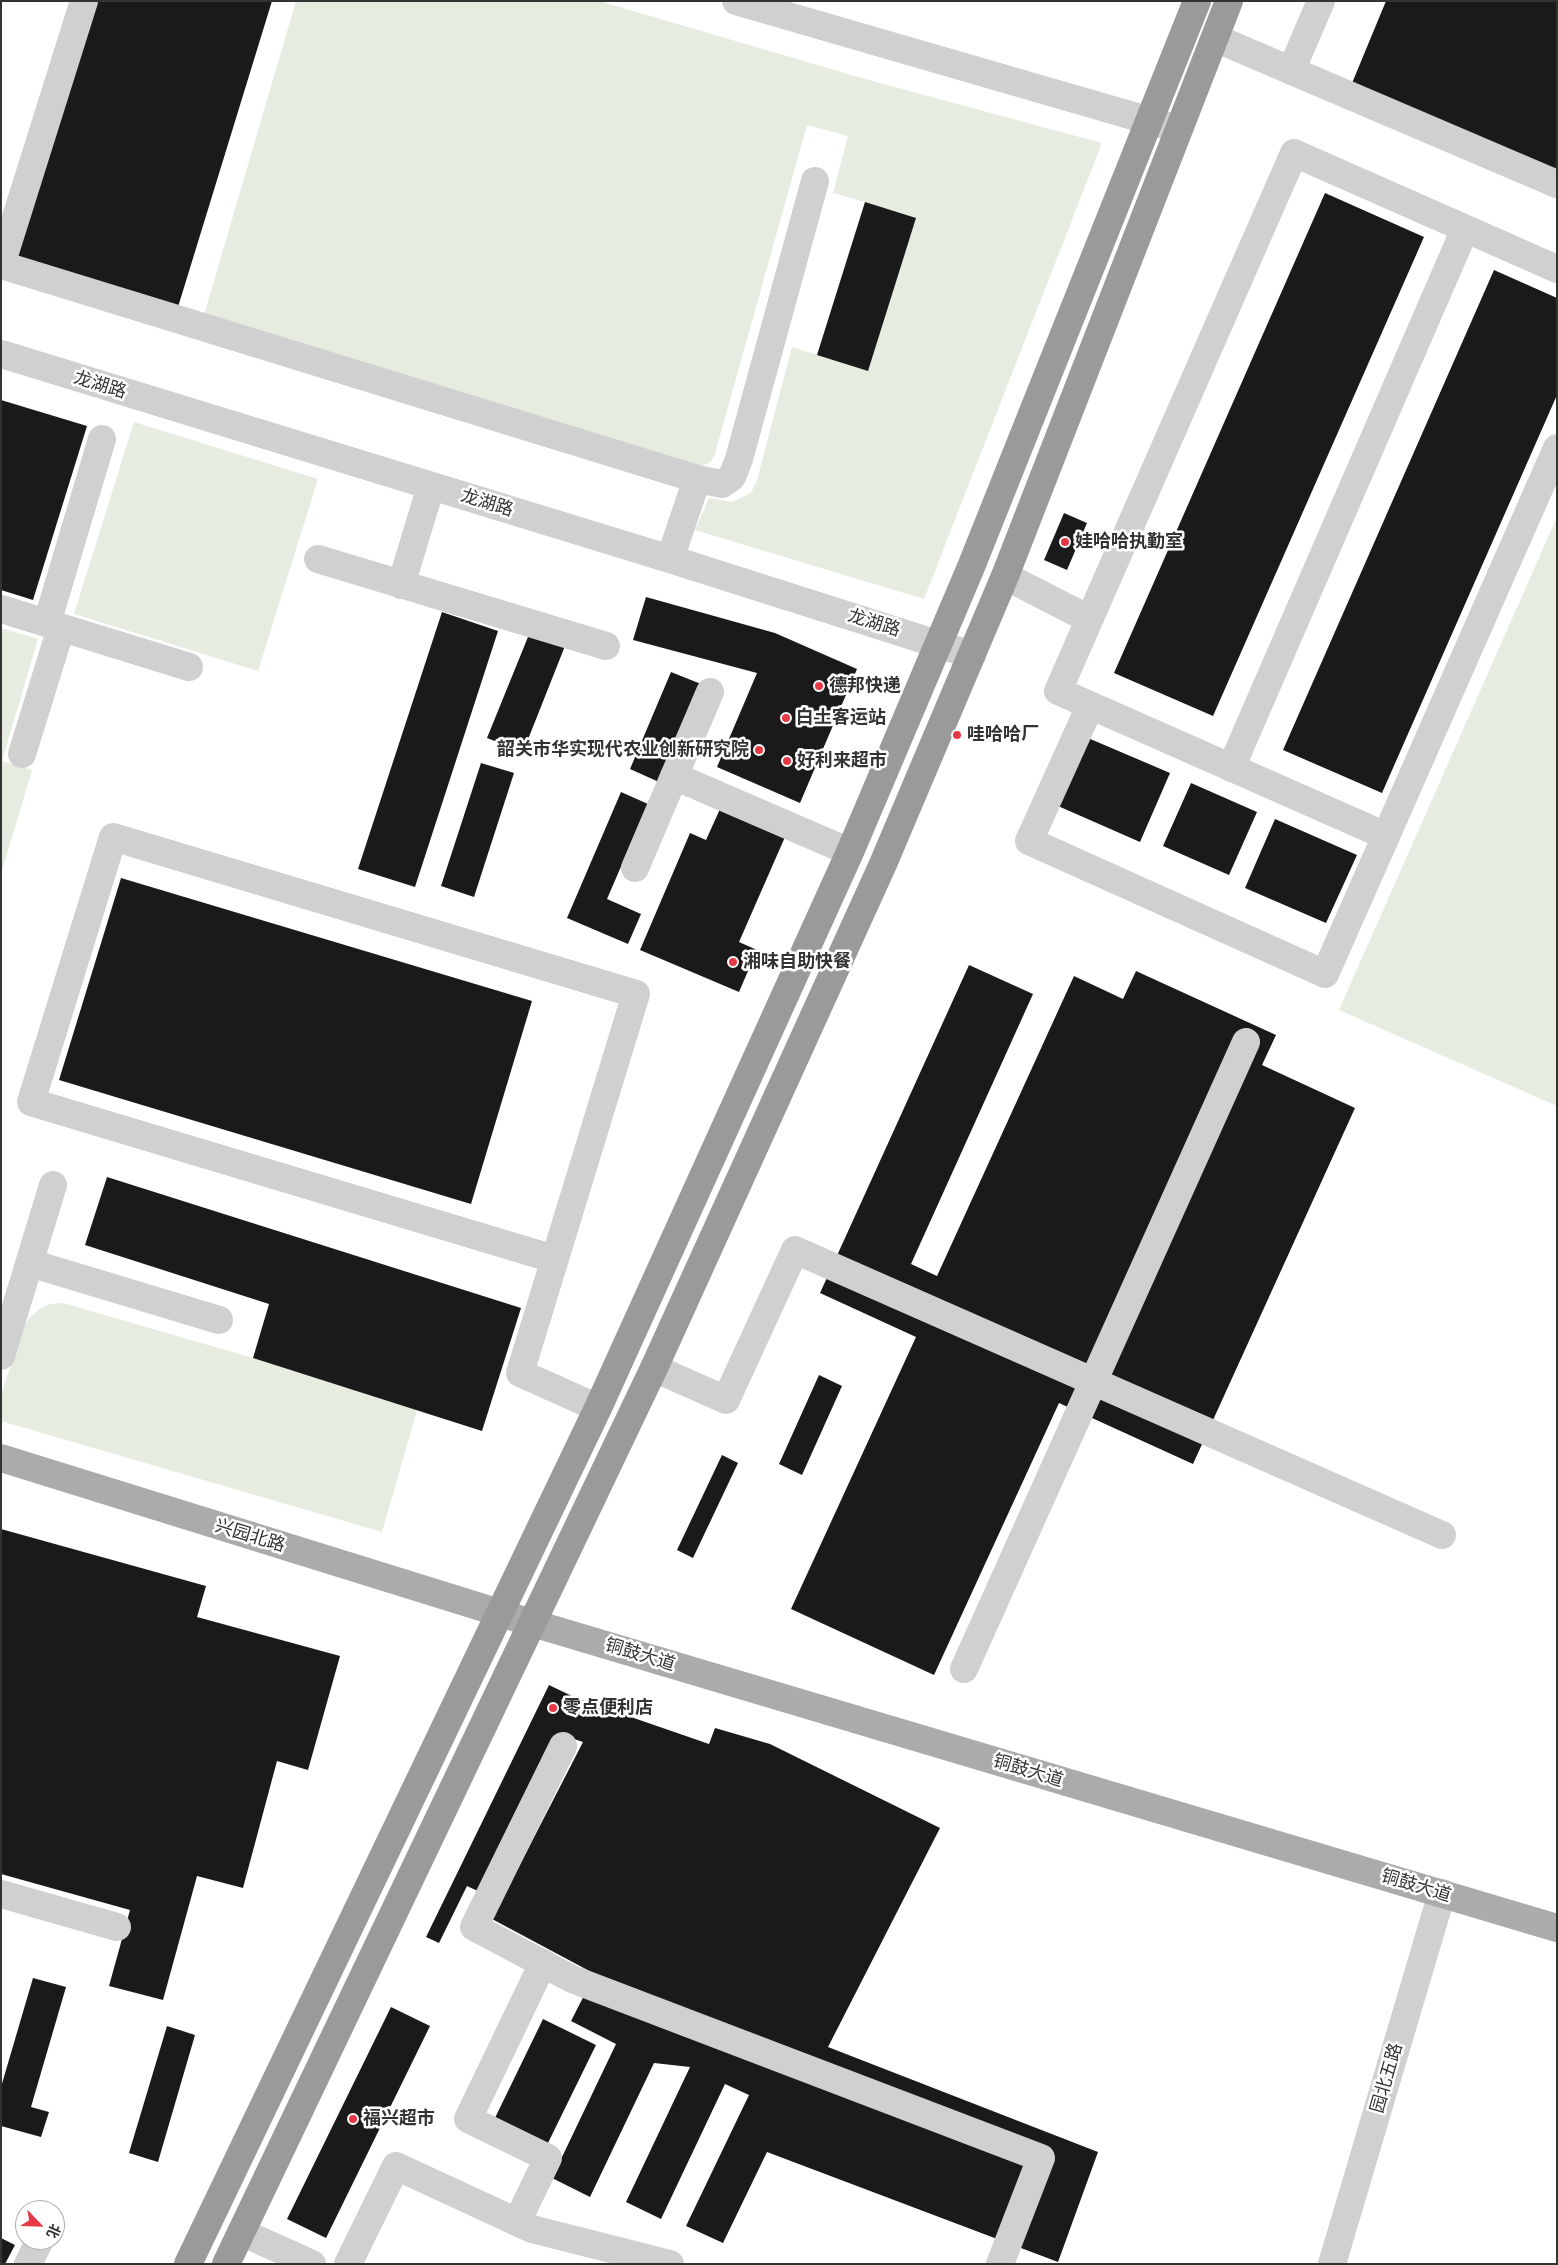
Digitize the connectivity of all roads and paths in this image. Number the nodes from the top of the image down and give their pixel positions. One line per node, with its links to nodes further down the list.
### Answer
1 (84, 1): 13 (street)
2 (736, 1): 8 (street)
3 (1196, 1): 8 (highway)
4 (1229, 1): 6 (highway)
5 (1321, 1): 7 (street)
6 (1215, 38): 7 (street); 9 (highway)
7 (1291, 71): 11 (street)
8 (1149, 121): 9 (street); 27 (highway)
9 (1178, 129): 22 (highway)
10 (815, 180): 18 (street)
11 (1557, 184)
12 (1465, 229): 14 (street); 25 (street); 34 (street)
13 (1, 265): 18 (street)
14 (1557, 269)
15 (1, 354): 19 (street, 龙湖路)
16 (102, 440): 26 (street)
17 (1557, 448): 36 (street)
18 (697, 479): 21 (street)
19 (431, 486): 21 (street, 龙湖路); 23 (street)
20 (318, 559): 23 (street)
21 (670, 559): 27 (street, 龙湖路)
22 (1005, 576): 25 (street); 29 (highway)
23 (402, 584): 28 (street)
24 (1, 609): 26 (street)
25 (1089, 619): 32 (street)
26 (54, 626): 30 (street); 33 (street)
27 (939, 644): 29 (street, 龙湖路); 37 (highway)
28 (606, 646)
29 (972, 655): 45 (highway)
30 (189, 667)
31 (710, 692): 35 (street)
32 (1090, 706): 34 (street); 36 (street)
33 (22, 754)
34 (1231, 768): 36 (street)
35 (674, 776): 37 (street); 38 (street)
36 (1386, 836)
37 (850, 852): 47 (highway)
38 (635, 868)
39 (1246, 1042): 46 (street)
40 (54, 1185): 42 (street)
41 (554, 1259): 41 (street); 47 (street)
42 (30, 1262): 43 (street); 44 (street)
43 (219, 1320)
44 (1, 1356)
45 (654, 1368): 46 (street); 51 (highway)
46 (1094, 1382): 49 (street); 52 (street)
47 (598, 1408): 50 (highway)
48 (1, 1458): 50 (main road, 兴园北路)
49 (1442, 1535)
50 (499, 1613): 51 (main road, 铜鼓大道); 63 (highway)
51 (532, 1623): 54 (main road, 铜鼓大道); 60 (highway)
52 (964, 1669)
53 (563, 1746): 58 (street)
54 (1442, 1893): 57 (main road, 铜鼓大道); 69 (street, 园北五路)
55 (1, 1894): 56 (street)
56 (117, 1926)
57 (1557, 1928)
58 (543, 1963): 59 (street); 68 (street)
59 (517, 2222): 66 (street); 67 (street)
60 (241, 2232): 64 (highway); 65 (street)
61 (35, 2250): 62 (street)
62 (28, 2264)
63 (188, 2264)
64 (226, 2264)
65 (312, 2264)
66 (348, 2264)
67 (670, 2264)
68 (1000, 2264)
69 (1332, 2264)

